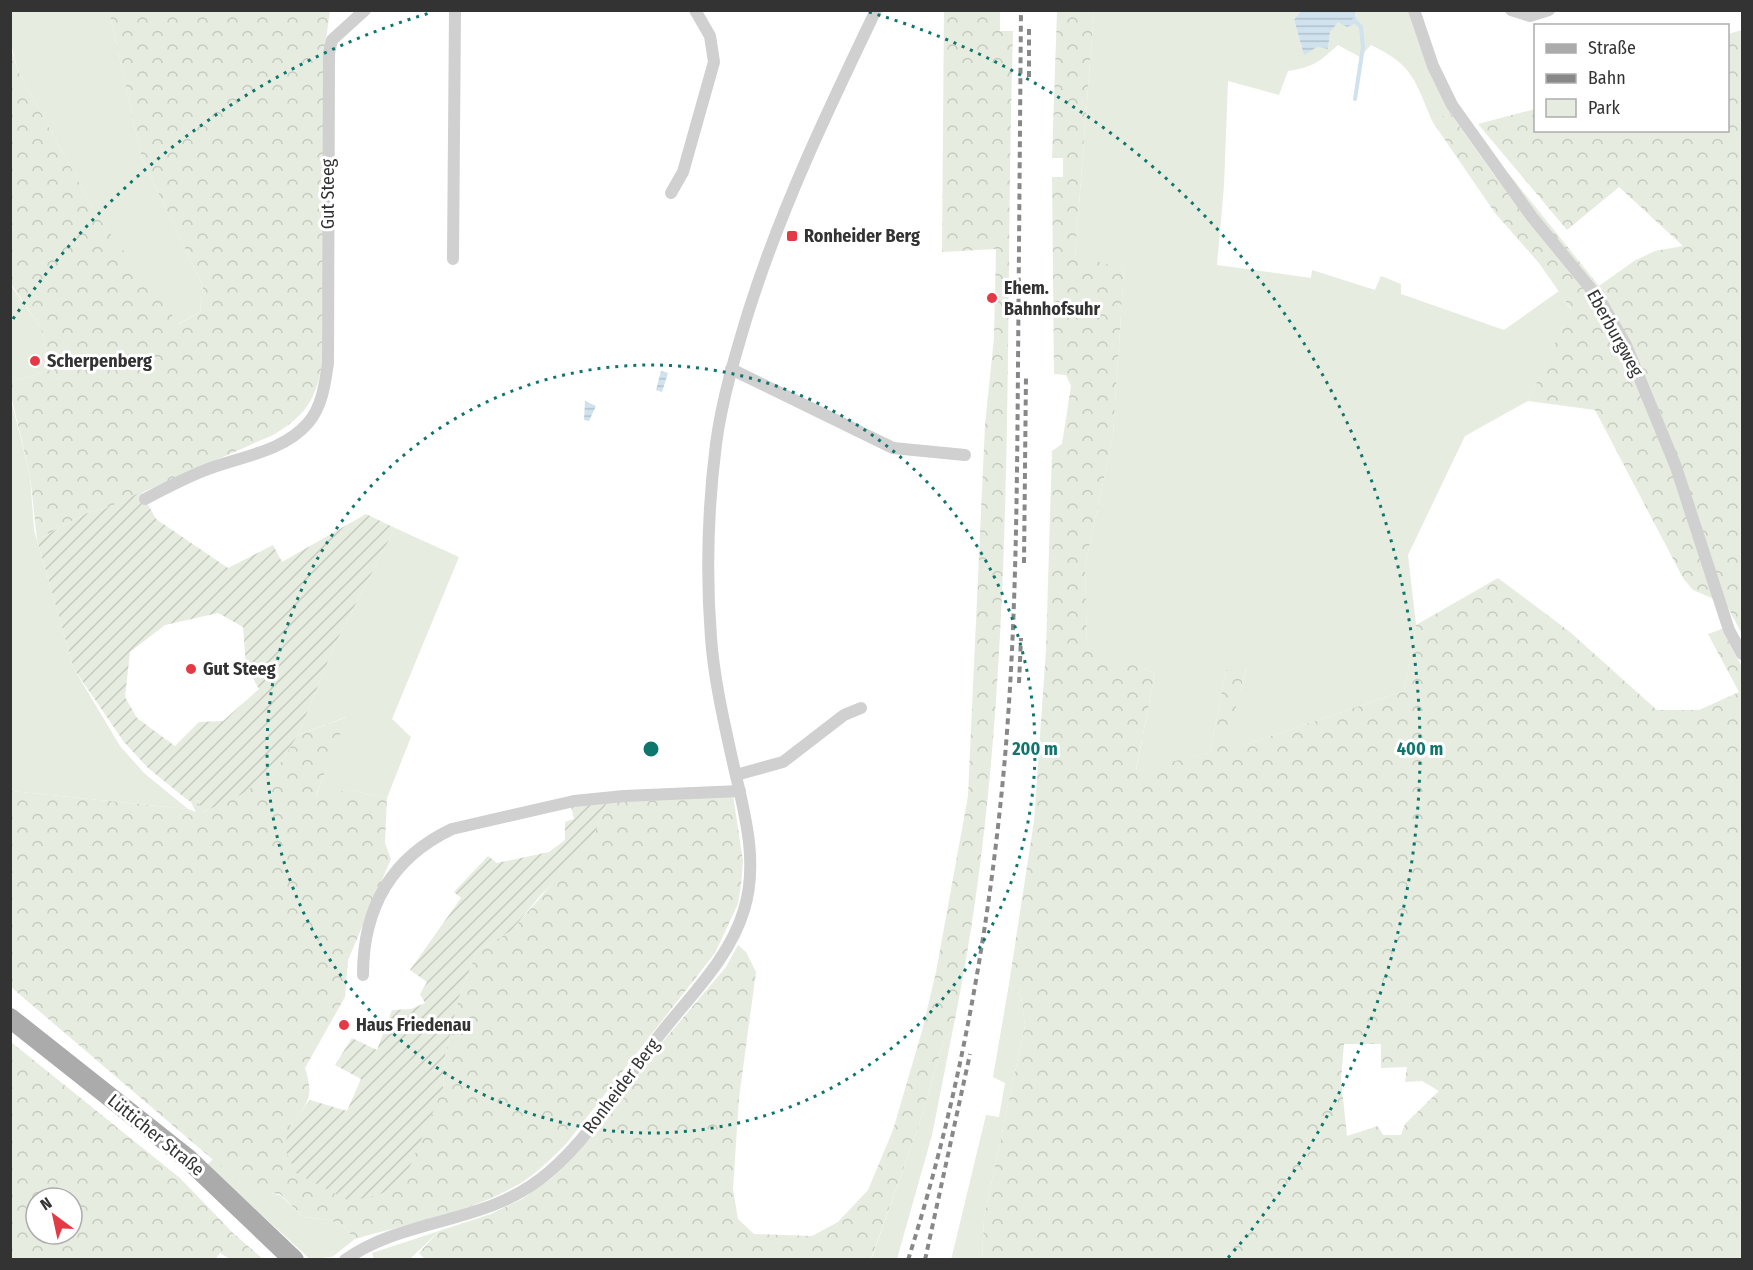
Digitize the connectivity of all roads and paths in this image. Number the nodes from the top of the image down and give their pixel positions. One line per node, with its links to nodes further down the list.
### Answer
1 (365, 10): 12 (street, Gut Steeg)
2 (455, 10): 9 (street)
3 (695, 10): 8 (street)
4 (876, 10): 10 (street, Ronheider Berg)
5 (1414, 10): 13 (street, Eberburgweg)
6 (1511, 10): 7 (street)
7 (1550, 10)
8 (671, 193)
9 (453, 259)
10 (731, 369): 11 (street); 15 (street, Ronheider Berg)
11 (965, 455)
12 (145, 499)
13 (1743, 654)
14 (861, 708): 15 (street)
15 (736, 775): 16 (street, Ronheider Berg)
16 (740, 791): 17 (street); 20 (street, Ronheider Berg)
17 (363, 975)
18 (10, 1018): 19 (main road, Lütticher Straße)
19 (294, 1260)
20 (345, 1260)

